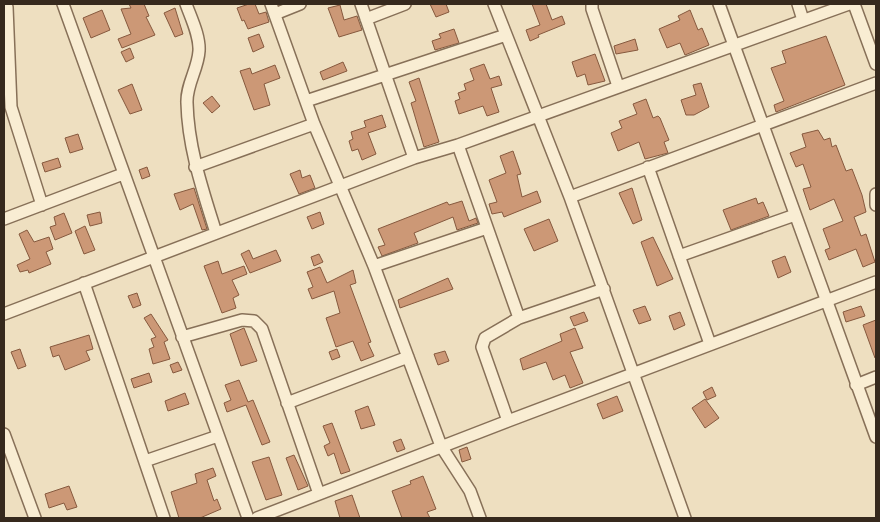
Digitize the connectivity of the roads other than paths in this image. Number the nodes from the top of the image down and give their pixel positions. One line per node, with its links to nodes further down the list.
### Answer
1 (63, 4): 30 (street)
2 (186, 4): 28 (street)
3 (300, 4): 13 (street)
4 (361, 4): 14 (street)
5 (405, 4): 14 (street)
6 (494, 4): 16 (street)
7 (592, 4): 21 (street)
8 (719, 4): 17 (street)
9 (798, 4): 15 (street)
10 (849, 4): 15 (street)
11 (854, 4): 18 (street)
12 (9, 6): 34 (street)
13 (273, 9): 22 (street)
14 (366, 19): 19 (street)
15 (803, 20): 17 (street)
16 (506, 35): 19 (street); 23 (street)
17 (735, 45): 21 (street); 25 (street)
18 (876, 64)
19 (385, 75): 22 (street); 27 (street)
20 (876, 83): 25 (street)
21 (618, 86): 23 (street)
22 (306, 100): 24 (street)
23 (538, 115): 26 (street); 33 (street)
24 (314, 124): 28 (street); 31 (street)
25 (762, 126): 29 (street); 36 (street)
26 (458, 145): 27 (street); 38 (street)
27 (414, 158): 31 (street)
28 (196, 167): 39 (street)
29 (648, 167): 33 (street); 40 (street)
30 (124, 174): 34 (street); 41 (street)
31 (339, 185): 39 (street); 42 (street)
32 (876, 194): 35 (street)
33 (570, 197): 45 (street)
34 (42, 205): 37 (street)
35 (876, 205)
36 (795, 215): 40 (street); 46 (street)
37 (4, 219)
38 (487, 228): 42 (street); 48 (street)
39 (216, 233): 41 (street)
40 (679, 256): 50 (street)
41 (153, 257): 44 (street); 49 (street)
42 (374, 266): 51 (street)
43 (876, 282): 46 (street)
44 (84, 283): 47 (street); 61 (street)
45 (604, 289): 48 (street); 52 (street)
46 (826, 301): 50 (street); 54 (street)
47 (4, 314)
48 (519, 318): 56 (street)
49 (182, 338): 55 (street); 58 (street)
50 (710, 344): 52 (street)
51 (408, 357): 55 (street); 60 (street)
52 (633, 374): 56 (street); 68 (street)
53 (876, 378): 54 (street)
54 (856, 385): 59 (street)
55 (287, 403): 62 (street)
56 (508, 421): 60 (street)
57 (4, 434): 63 (street)
58 (218, 436): 61 (street); 65 (street)
59 (876, 437)
60 (441, 446): 62 (street); 67 (street)
61 (145, 462): 64 (street)
62 (319, 494): 66 (street)
63 (35, 518)
64 (164, 518)
65 (248, 518)
66 (257, 518)
67 (480, 518)
68 (685, 518)

